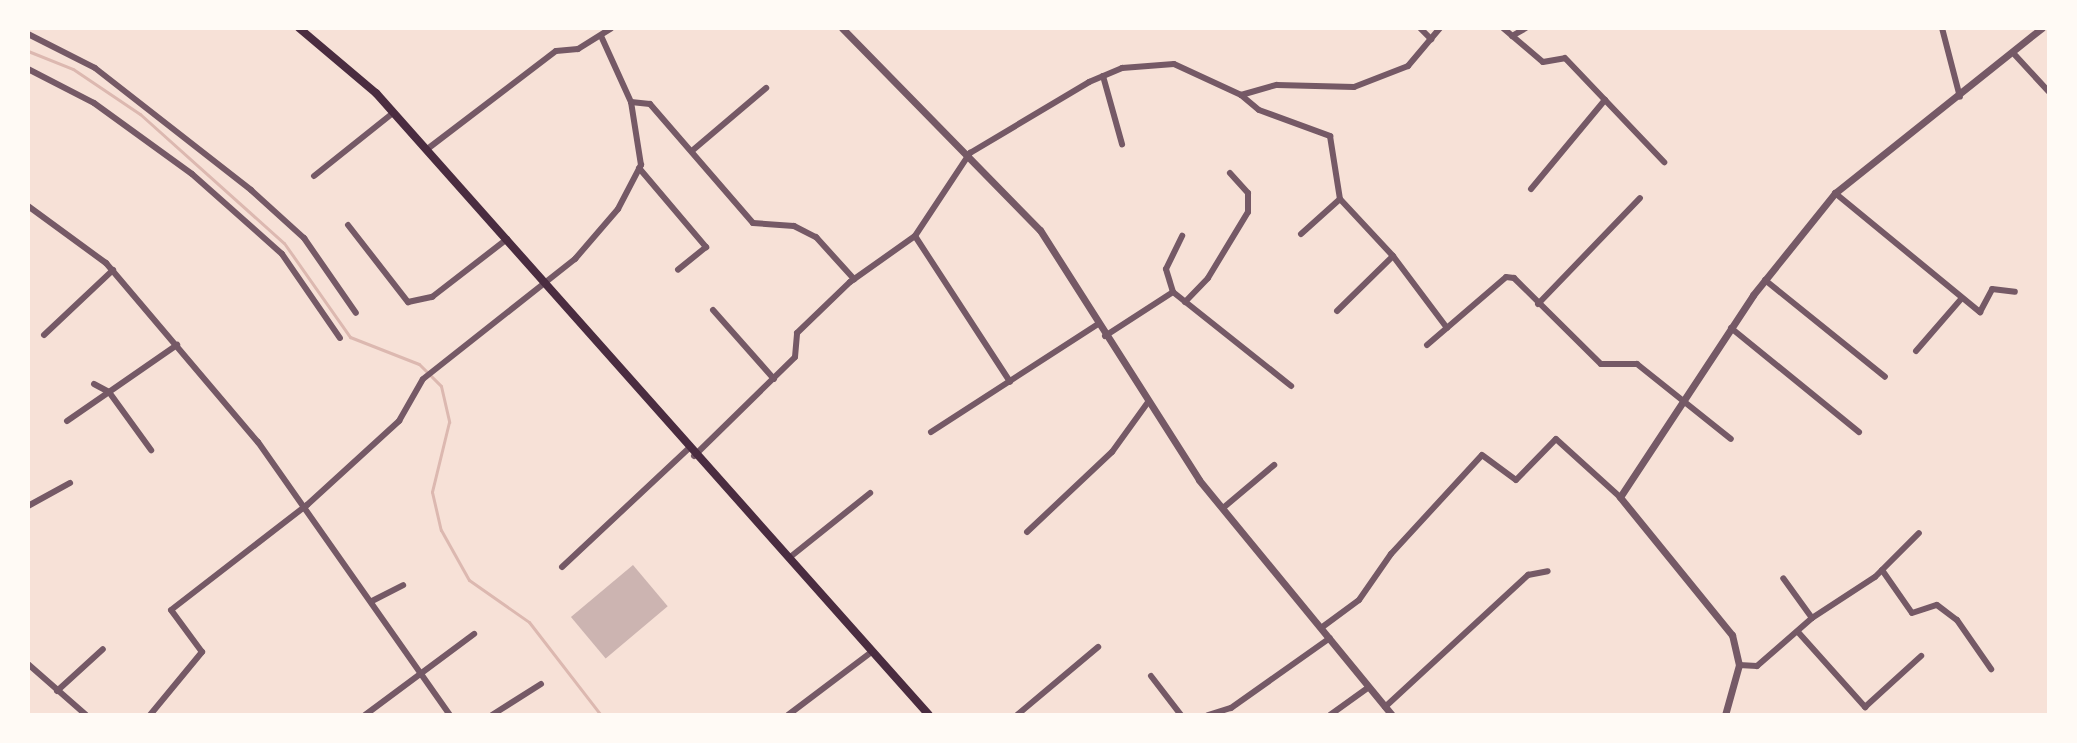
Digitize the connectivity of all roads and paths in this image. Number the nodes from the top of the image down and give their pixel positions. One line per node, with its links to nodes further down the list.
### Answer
1 (299, 28): 23 (main road)
2 (611, 28): 11 (street)
3 (842, 28): 27 (street)
4 (1420, 28): 13 (street)
5 (1440, 28): 13 (street)
6 (1503, 28): 12 (street)
7 (1526, 28): 12 (street)
8 (1942, 28): 20 (street)
9 (2042, 28): 14 (street)
10 (28, 34): 55 (street)
11 (601, 36): 22 (street); 25 (street)
12 (1512, 36): 21 (street)
13 (1431, 39): 19 (street)
14 (2015, 55): 18 (street); 20 (street)
15 (28, 69): 61 (street)
16 (1103, 76): 19 (street); 24 (street); 27 (street)
17 (766, 88): 26 (street)
18 (2049, 92)
19 (1241, 95): 35 (street)
20 (1960, 97): 33 (street)
21 (1605, 100): 28 (street); 32 (street)
22 (631, 102): 26 (street); 29 (street)
23 (393, 113): 25 (main road); 31 (street)
24 (1122, 144)
25 (426, 150): 41 (main road)
26 (693, 150): 45 (street)
27 (970, 153): 39 (street); 56 (street)
28 (1664, 162)
29 (639, 168): 44 (street); 47 (street)
30 (1230, 173): 51 (street)
31 (314, 176)
32 (1531, 189)
33 (1835, 193): 46 (street); 50 (street)
34 (1640, 198): 52 (street)
35 (1340, 199): 38 (street); 42 (street)
36 (28, 206): 43 (street)
37 (348, 225): 41 (street)
38 (1301, 234)
39 (915, 236): 45 (street); 67 (street)
40 (1182, 236): 48 (street)
41 (507, 239): 47 (main road)
42 (1393, 256): 54 (street); 57 (street)
43 (113, 270): 59 (street); 62 (street)
44 (678, 270)
45 (854, 279): 66 (street)
46 (1765, 280): 58 (street); 65 (street)
47 (547, 282): 78 (main road); 83 (street)
48 (1173, 292): 51 (street); 60 (street)
49 (2015, 292): 50 (street)
50 (1961, 299): 64 (street)
51 (1185, 302): 69 (street)
52 (1538, 304): 57 (street); 72 (street)
53 (713, 310): 66 (street)
54 (1337, 311)
55 (356, 313)
56 (1098, 324): 60 (street); 67 (street)
57 (1447, 328): 63 (street)
58 (1731, 328): 72 (street); 75 (street)
59 (44, 335)
60 (1105, 336): 71 (street)
61 (340, 338)
62 (177, 345): 70 (street); 83 (street)
63 (1427, 345)
64 (1916, 351)
65 (1885, 377)
66 (774, 379): 78 (street)
67 (1010, 382): 74 (street)
68 (94, 384): 70 (street)
69 (1291, 386)
70 (109, 392): 73 (street); 77 (street)
71 (1148, 402): 85 (street); 86 (street)
72 (1681, 403): 76 (street); 82 (street)
73 (67, 421)
74 (931, 432)
75 (1859, 432)
76 (1731, 439)
77 (151, 450)
78 (691, 453): 88 (main road); 89 (street)
79 (1274, 465): 85 (street)
80 (70, 483): 84 (street)
81 (870, 493): 88 (street)
82 (1620, 497): 96 (street); 105 (street)
83 (307, 505): 94 (street); 115 (street)
84 (28, 506)
85 (1223, 508): 96 (street)
86 (1027, 532)
87 (1919, 533): 90 (street)
88 (789, 558): 102 (main road)
89 (562, 567)
90 (1882, 570): 95 (street); 106 (street)
91 (1548, 571): 112 (street)
92 (1783, 578): 95 (street)
93 (403, 585): 94 (street)
94 (372, 601): 107 (street)
95 (1812, 618): 97 (street)
96 (1321, 628): 99 (street)
97 (1798, 632): 105 (street); 113 (street)
98 (474, 634): 107 (street)
99 (1330, 638): 110 (street); 123 (street)
100 (1098, 647): 121 (street)
101 (103, 649): 111 (street)
102 (873, 651): 119 (street); 120 (main road)
103 (1921, 656): 113 (street)
104 (28, 664): 111 (street)
105 (1739, 665): 126 (street)
106 (1991, 669)
107 (422, 675): 116 (street); 117 (street)
108 (1151, 676): 122 (street)
109 (541, 684): 118 (street)
110 (1369, 687): 112 (street); 124 (street)
111 (57, 691): 114 (street)
112 (1385, 707): 125 (street)
113 (1865, 707): 127 (street)
114 (86, 715)
115 (150, 715)
116 (365, 715)
117 (450, 715)
118 (492, 715)
119 (788, 715)
120 (929, 715)
121 (1017, 715)
122 (1181, 715)
123 (1208, 715)
124 (1330, 715)
125 (1392, 715)
126 (1725, 715)
127 (1856, 715)

